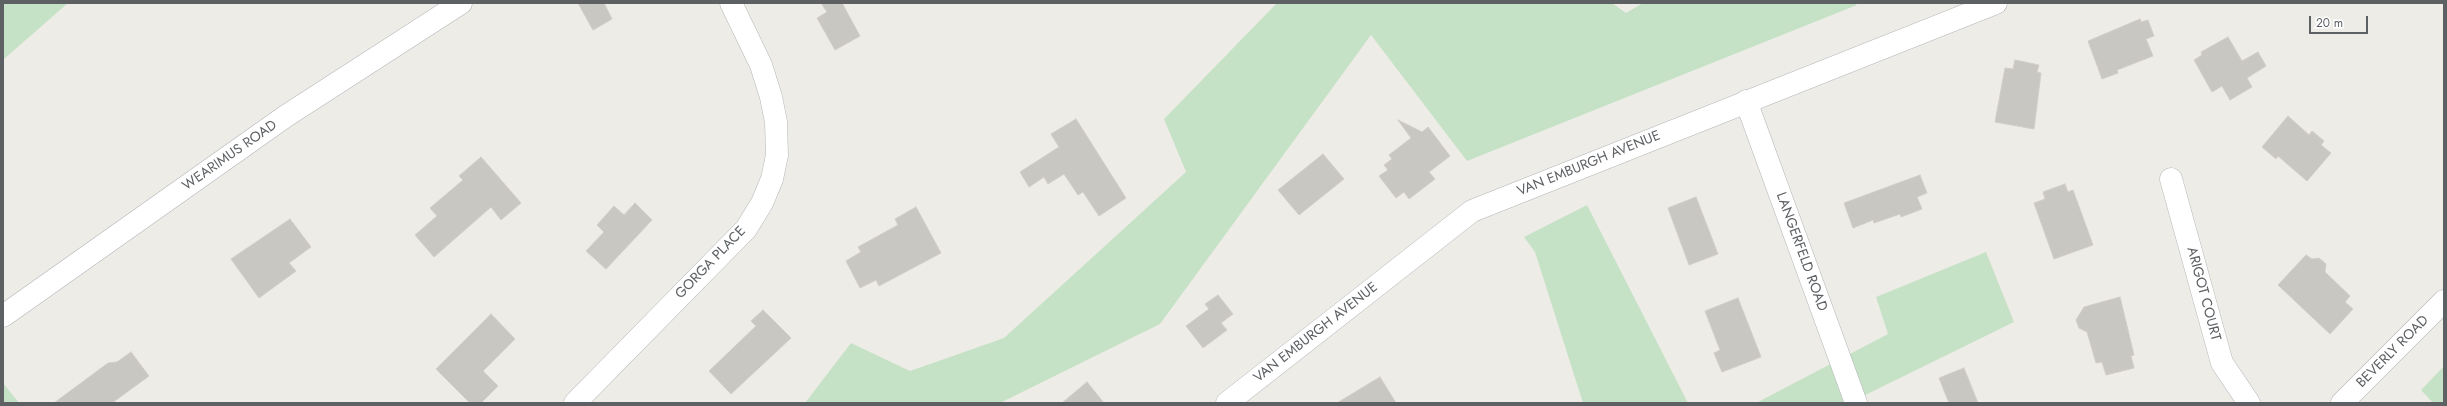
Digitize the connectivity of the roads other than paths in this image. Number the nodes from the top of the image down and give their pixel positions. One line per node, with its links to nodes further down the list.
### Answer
1 (461, 3): 7 (street, WEARIMUS ROAD)
2 (731, 3): 8 (street, GORGA PLACE)
3 (1996, 3): 4 (street, VAN EMBURGH AVENUE)
4 (1746, 101): 9 (street, VAN EMBURGH AVENUE); 10 (street, LANGERFELD ROAD)
5 (2171, 179): 11 (street, ARIGOT COURT)
6 (2444, 301): 12 (street, BEVERLY ROAD)
7 (3, 316)
8 (575, 403)
9 (1226, 403)
10 (1856, 403)
11 (2249, 403)
12 (2342, 403)

